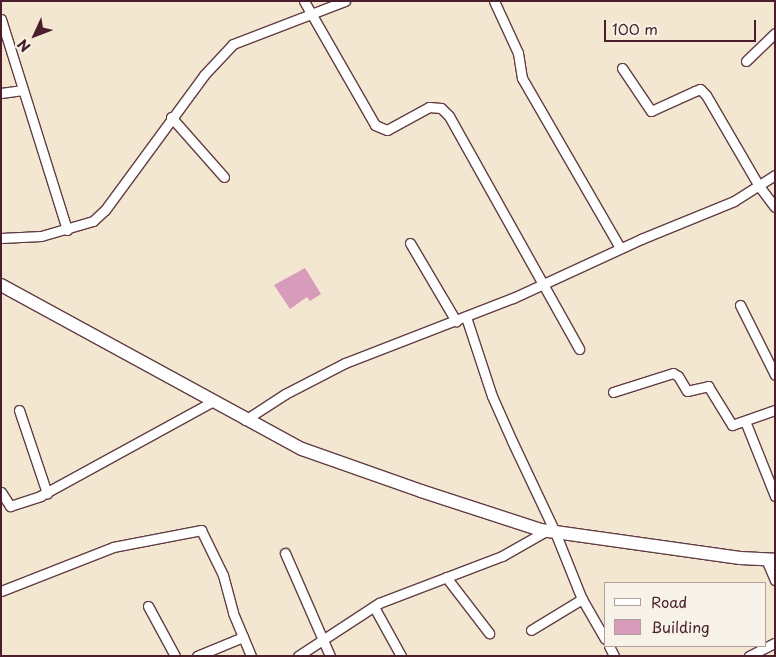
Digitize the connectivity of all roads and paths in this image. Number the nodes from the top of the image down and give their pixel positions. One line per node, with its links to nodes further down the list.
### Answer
1 (304, 1): 4 (street)
2 (345, 1): 4 (street)
3 (494, 1): 19 (street)
4 (310, 15): 11 (street); 20 (street)
5 (1, 19): 9 (street)
6 (775, 33): 7 (street)
7 (746, 61)
8 (622, 68): 14 (street)
9 (23, 90): 10 (street); 16 (street)
10 (1, 93)
11 (171, 118): 13 (street); 16 (street)
12 (775, 174): 14 (street)
13 (224, 177)
14 (759, 186): 15 (street); 19 (street)
15 (775, 207)
16 (67, 230): 17 (street)
17 (1, 238)
18 (410, 243): 24 (street)
19 (620, 248): 20 (street)
20 (544, 284): 23 (street); 25 (street)
21 (4, 289): 28 (main road)
22 (740, 305): 26 (street)
23 (466, 317): 24 (street); 36 (street)
24 (456, 321): 31 (street)
25 (579, 349)
26 (775, 375)
27 (613, 392): 32 (street)
28 (212, 402): 31 (main road); 34 (street)
29 (20, 410): 34 (street)
30 (775, 410): 32 (street)
31 (245, 420): 36 (main road)
32 (745, 421): 35 (street)
33 (1, 492): 34 (street)
34 (46, 493)
35 (775, 496)
36 (550, 531): 38 (main road); 39 (street); 42 (street)
37 (285, 553): 49 (street)
38 (770, 560): 40 (street)
39 (446, 577): 44 (street); 46 (street)
40 (775, 580)
41 (1, 591): 47 (street)
42 (582, 599): 45 (street); 48 (street)
43 (148, 606): 51 (street)
44 (374, 607): 49 (street); 56 (street)
45 (531, 630)
46 (488, 633)
47 (243, 637): 52 (street); 53 (street)
48 (604, 637)
49 (322, 642): 54 (street); 55 (street)
50 (775, 643): 57 (street)
51 (175, 656)
52 (198, 656)
53 (251, 656)
54 (298, 656)
55 (330, 656)
56 (401, 656)
57 (749, 656)

